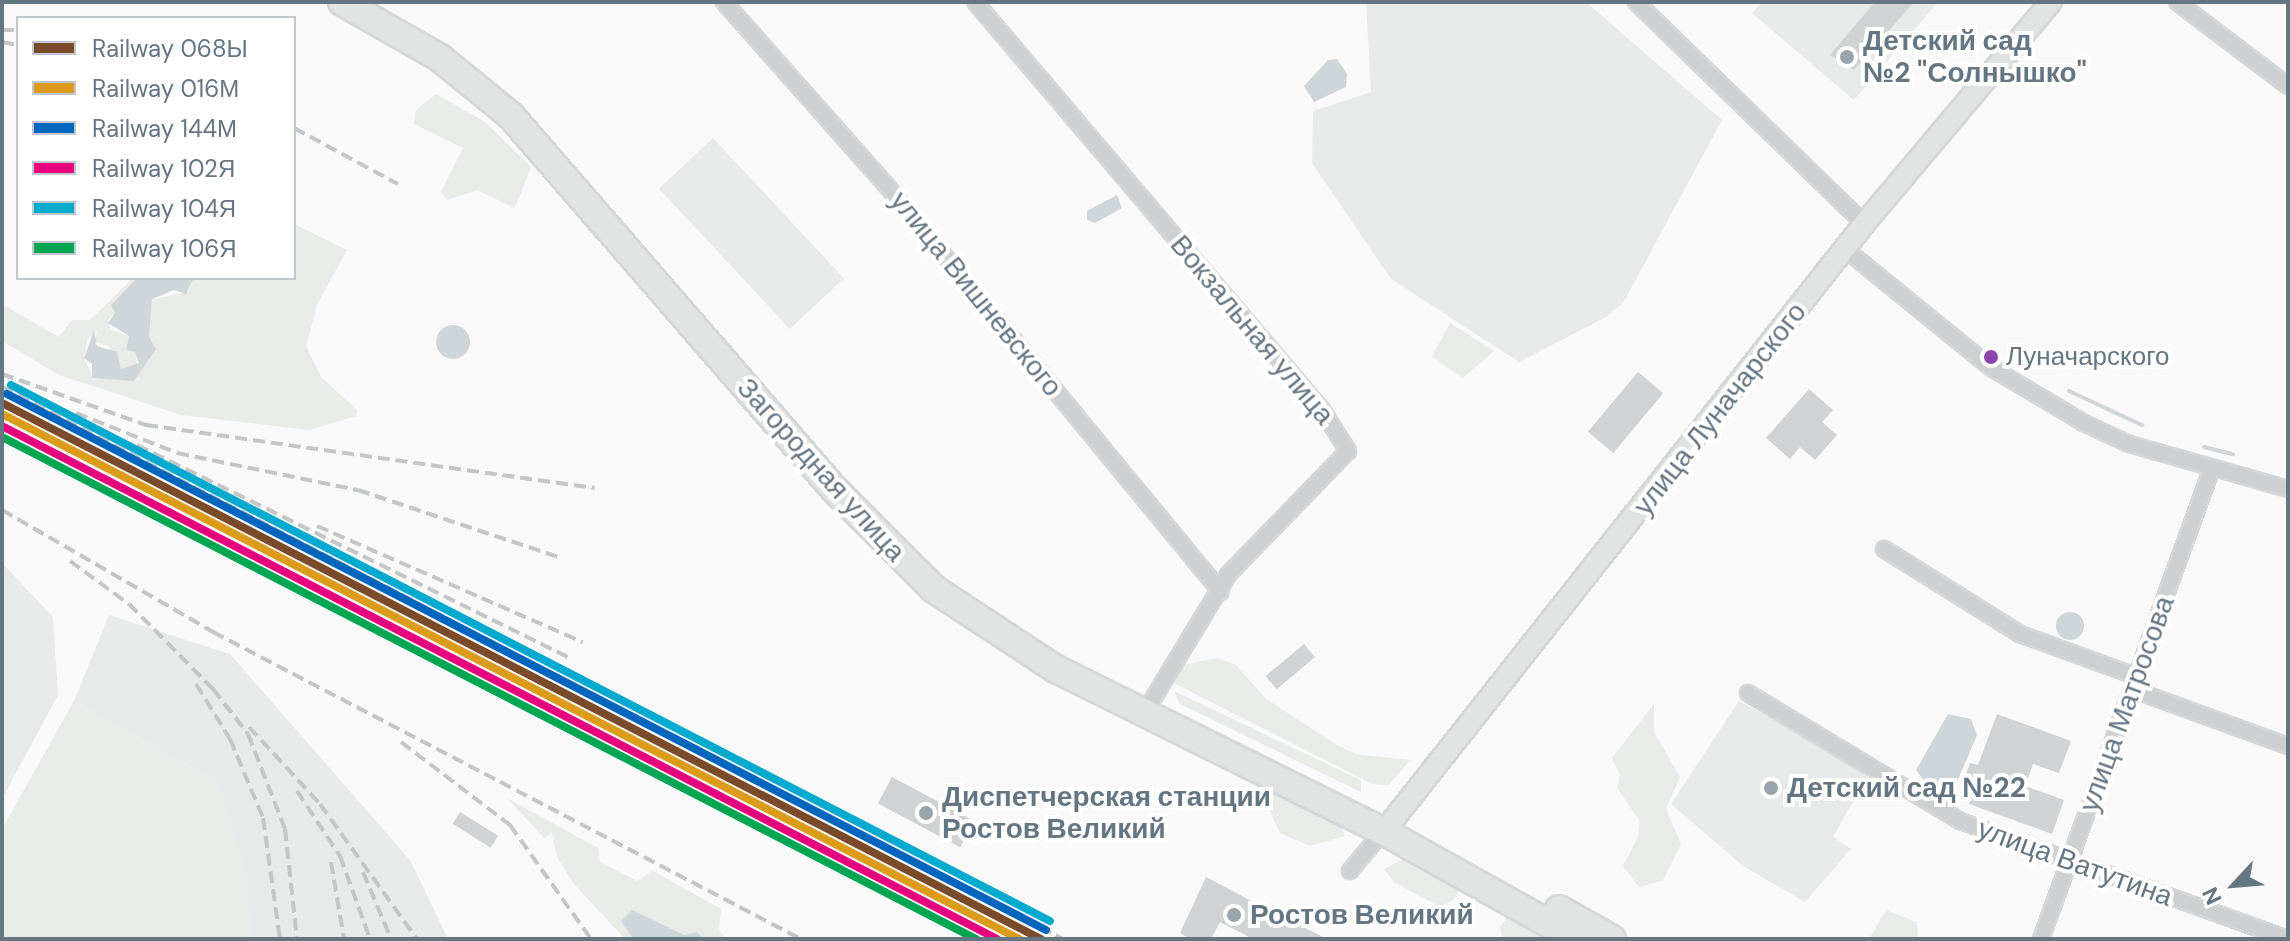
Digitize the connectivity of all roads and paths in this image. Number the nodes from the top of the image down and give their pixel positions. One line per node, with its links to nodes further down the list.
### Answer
1 (342, 2): 19 (highway, Загородная улица)
2 (379, 2): 17 (highway, Загородная улица)
3 (724, 2): 14 (street, улица Вишневского)
4 (975, 2): 14 (street, Вокзальная улица)
5 (1636, 2): 9 (street)
6 (2051, 2): 9 (street, улица Луначарского)
7 (2177, 2): 8 (street)
8 (2288, 86)
9 (1864, 224): 10 (street, улица Луначарского)
10 (1845, 249): 11 (street); 19 (street, улица Луначарского)
11 (2212, 468): 12 (street); 15 (street, улица Матросова)
12 (2288, 489)
13 (1884, 549): 15 (street)
14 (1221, 592): 17 (street, Вокзальная улица)
15 (2136, 683): 18 (street); 20 (street, улица Матросова)
16 (1748, 693): 20 (street, улица Ватутина)
17 (1151, 702): 19 (highway, Загородная улица)
18 (2288, 746)
19 (1388, 826): 21 (street); 22 (highway); 23 (highway)
20 (2067, 863): 24 (street, улица Матросова); 25 (street, улица Ватутина)
21 (1350, 871)
22 (1576, 939)
23 (1612, 939)
24 (2041, 939)
25 (2288, 939)

